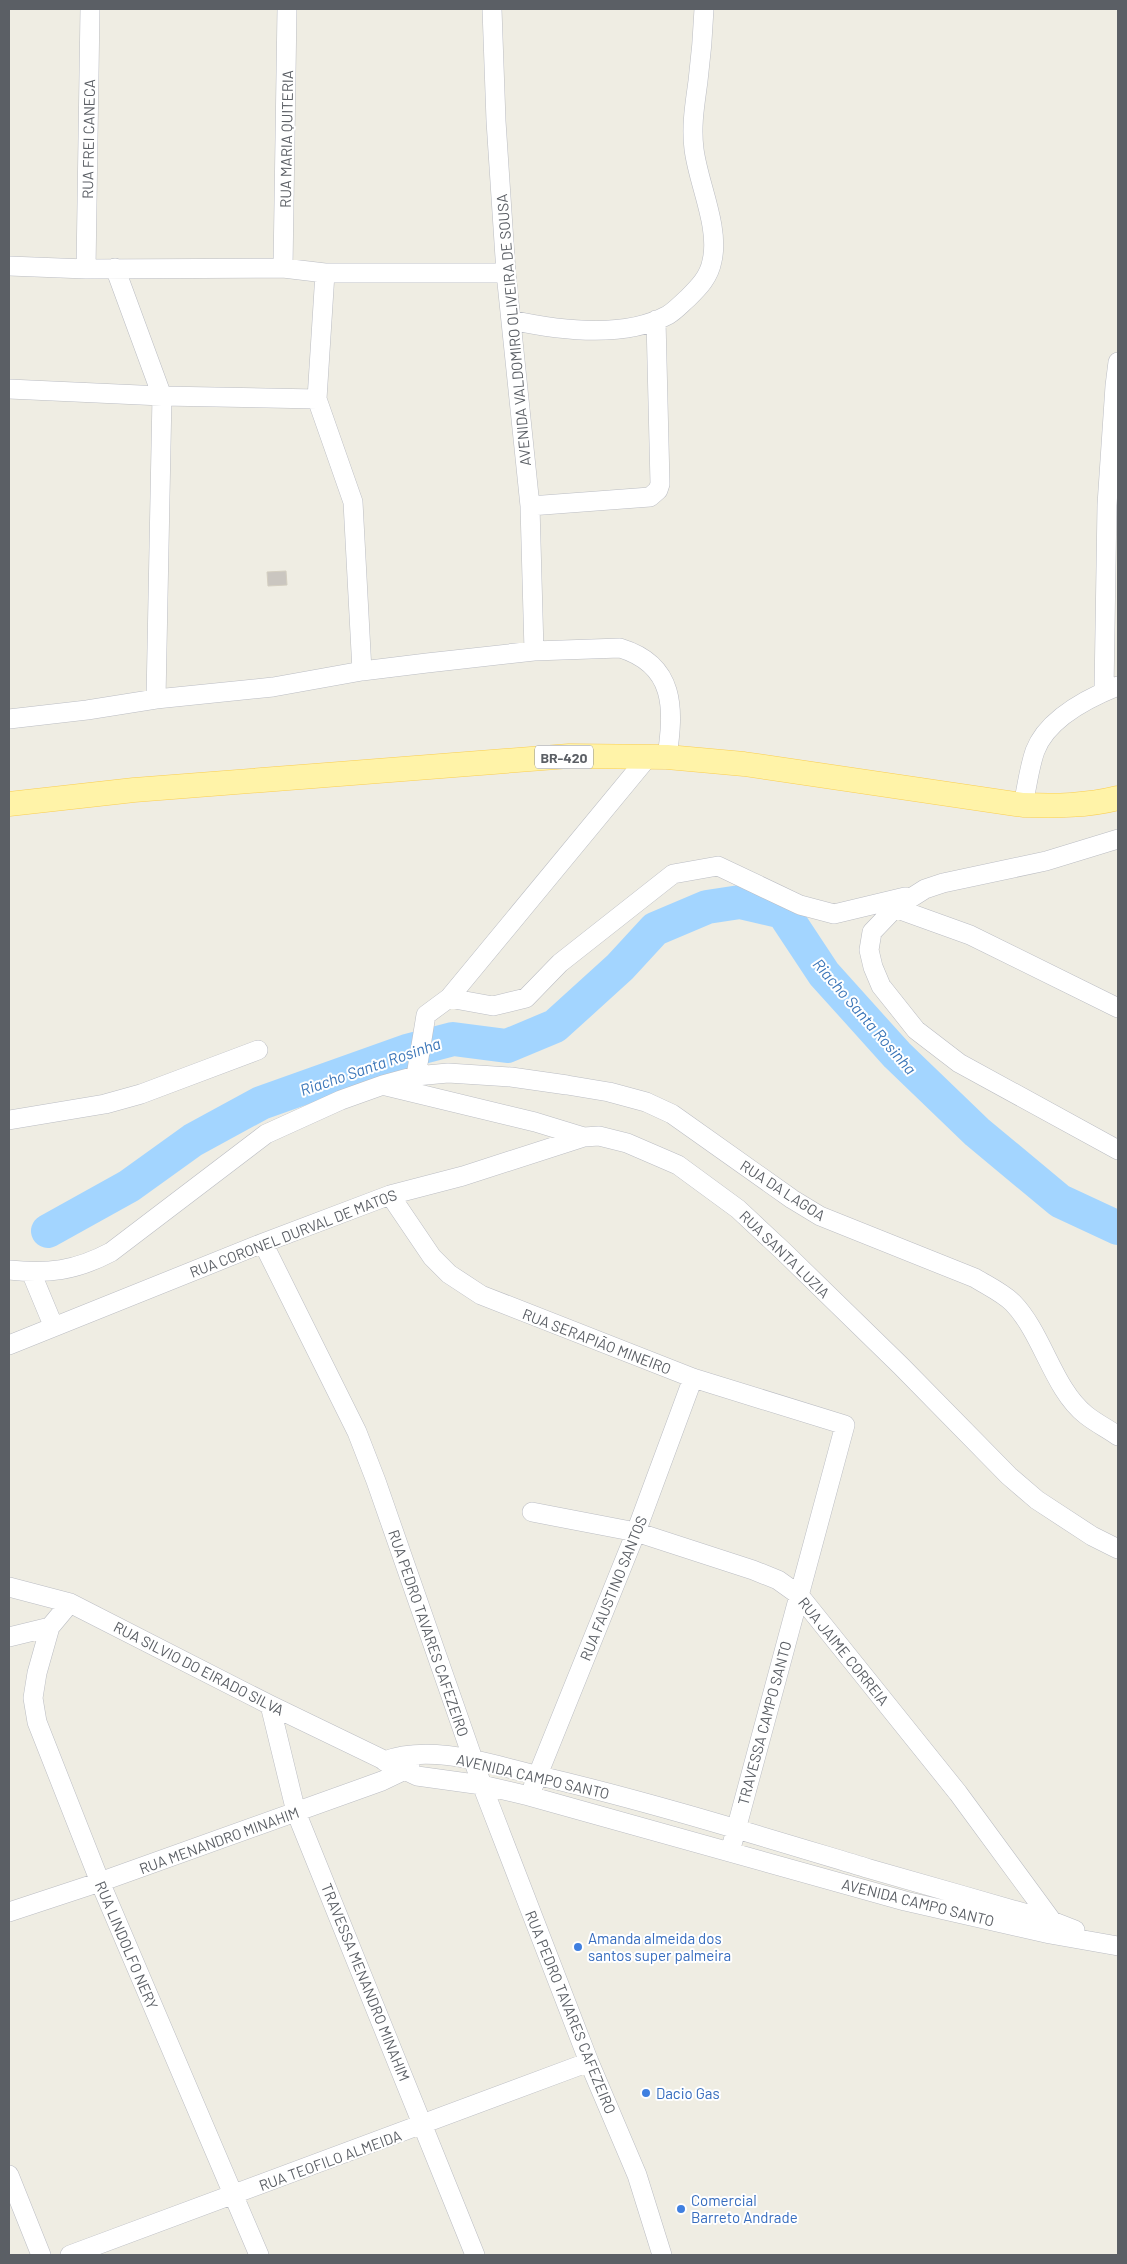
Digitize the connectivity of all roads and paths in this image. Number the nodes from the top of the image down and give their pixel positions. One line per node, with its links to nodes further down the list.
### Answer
1 (90, 9): 6 (street, RUA FREI CANECA)
2 (287, 9): 8 (street, RUA MARIA QUITERIA)
3 (492, 9): 10 (street, AVENIDA VALDOMIRO OLIVEIRA DE SOUSA)
4 (704, 9): 12 (street)
5 (9, 266): 6 (street)
6 (86, 268): 7 (street)
7 (115, 268): 8 (street); 16 (street)
8 (283, 268): 9 (street)
9 (325, 273): 10 (street); 17 (street)
10 (506, 274): 11 (street, AVENIDA VALDOMIRO OLIVEIRA DE SOUSA)
11 (511, 320): 12 (street); 18 (street, AVENIDA VALDOMIRO OLIVEIRA DE SOUSA)
12 (656, 320): 18 (street)
13 (1118, 362): 14 (street)
14 (1116, 385): 21 (street)
15 (9, 389): 16 (street)
16 (162, 396): 17 (street); 22 (street)
17 (316, 399): 20 (street)
18 (530, 506): 19 (street, AVENIDA VALDOMIRO OLIVEIRA DE SOUSA)
19 (534, 651): 20 (street); 24 (street)
20 (362, 671): 22 (street)
21 (1111, 688): 27 (street)
22 (156, 699): 23 (street)
23 (9, 719)
24 (657, 757): 26 (main road, BR-420); 27 (main road, BR-420); 31 (street)
25 (1118, 798): 27 (main road, BR-420)
26 (9, 804)
27 (1023, 804)
28 (1118, 839): 29 (street)
29 (912, 896): 30 (street); 31 (street)
30 (895, 908): 32 (street); 38 (street)
31 (449, 998): 34 (street)
32 (1118, 1008)
33 (258, 1050): 36 (street)
34 (416, 1076): 35 (street, RUA DA LAGOA); 47 (street, RUA DA LAGOA)
35 (383, 1085): 37 (street, RUA SANTA LUZIA); 42 (street, RUA DA LAGOA)
36 (9, 1120)
37 (584, 1137): 39 (street, RUA CORONEL DURVAL DE MATOS); 50 (street, RUA SANTA LUZIA)
38 (1118, 1150)
39 (390, 1195): 40 (street, RUA CORONEL DURVAL DE MATOS); 45 (street, RUA SERAPIÃO MINEIRO)
40 (263, 1243): 43 (street, RUA CORONEL DURVAL DE MATOS); 59 (street, RUA PEDRO TAVARES CAFEZEIRO)
41 (9, 1270): 42 (street, RUA DA LAGOA)
42 (31, 1272): 43 (street)
43 (53, 1325): 44 (street, RUA CORONEL DURVAL DE MATOS)
44 (9, 1345)
45 (693, 1378): 46 (street, RUA SERAPIÃO MINEIRO); 49 (street, RUA FAUSTINO SANTOS)
46 (845, 1425): 52 (street, TRAVESSA CAMPO SANTO)
47 (1118, 1436)
48 (532, 1512): 49 (street, RUA JAIME CORREIA)
49 (636, 1532): 52 (street, RUA JAIME CORREIA); 61 (street, RUA FAUSTINO SANTOS)
50 (1118, 1549)
51 (9, 1587): 53 (street, RUA SILVIO DO EIRADO SILVA)
52 (799, 1594): 65 (street, TRAVESSA CAMPO SANTO); 69 (street, RUA JAIME CORREIA)
53 (70, 1603): 54 (street); 56 (street, RUA SILVIO DO EIRADO SILVA)
54 (50, 1627): 55 (street); 67 (street, RUA LINDOLFO NERY)
55 (9, 1636)
56 (270, 1705): 58 (street, RUA SILVIO DO EIRADO SILVA); 64 (street, TRAVESSA MENANDRO MINAHIM)
57 (422, 1754): 58 (street, AVENIDA CAMPO SANTO); 59 (street, AVENIDA CAMPO SANTO); 60 (street, RUA MENANDRO MINAHIM)
58 (384, 1760): 60 (street, AVENIDA CAMPO SANTO)
59 (473, 1760): 61 (street, AVENIDA CAMPO SANTO); 62 (street, RUA PEDRO TAVARES CAFEZEIRO)
60 (403, 1771): 62 (street, AVENIDA CAMPO SANTO); 64 (street, RUA MENANDRO MINAHIM)
61 (538, 1775): 63 (street, RUA FAUSTINO SANTOS); 65 (street, AVENIDA CAMPO SANTO)
62 (482, 1785): 63 (street, AVENIDA CAMPO SANTO); 71 (street, RUA PEDRO TAVARES CAFEZEIRO)
63 (529, 1796): 66 (street, AVENIDA CAMPO SANTO)
64 (296, 1812): 67 (street, RUA MENANDRO MINAHIM); 72 (street, TRAVESSA MENANDRO MINAHIM)
65 (736, 1828): 66 (street, TRAVESSA CAMPO SANTO); 69 (street, AVENIDA CAMPO SANTO)
66 (730, 1852): 69 (street, AVENIDA CAMPO SANTO)
67 (100, 1882): 68 (street, RUA MENANDRO MINAHIM); 74 (street, RUA LINDOLFO NERY)
68 (9, 1912)
69 (1051, 1927): 70 (street, AVENIDA CAMPO SANTO)
70 (1113, 1944)
71 (590, 2062): 72 (street, RUA TEOFILO ALMEIDA); 79 (street, RUA PEDRO TAVARES CAFEZEIRO)
72 (424, 2125): 74 (street, RUA TEOFILO ALMEIDA); 78 (street, TRAVESSA MENANDRO MINAHIM)
73 (9, 2175): 75 (street)
74 (235, 2195): 76 (street, RUA TEOFILO ALMEIDA); 77 (street, RUA LINDOLFO NERY)
75 (41, 2255)
76 (70, 2255)
77 (260, 2255)
78 (475, 2255)
79 (662, 2255)

